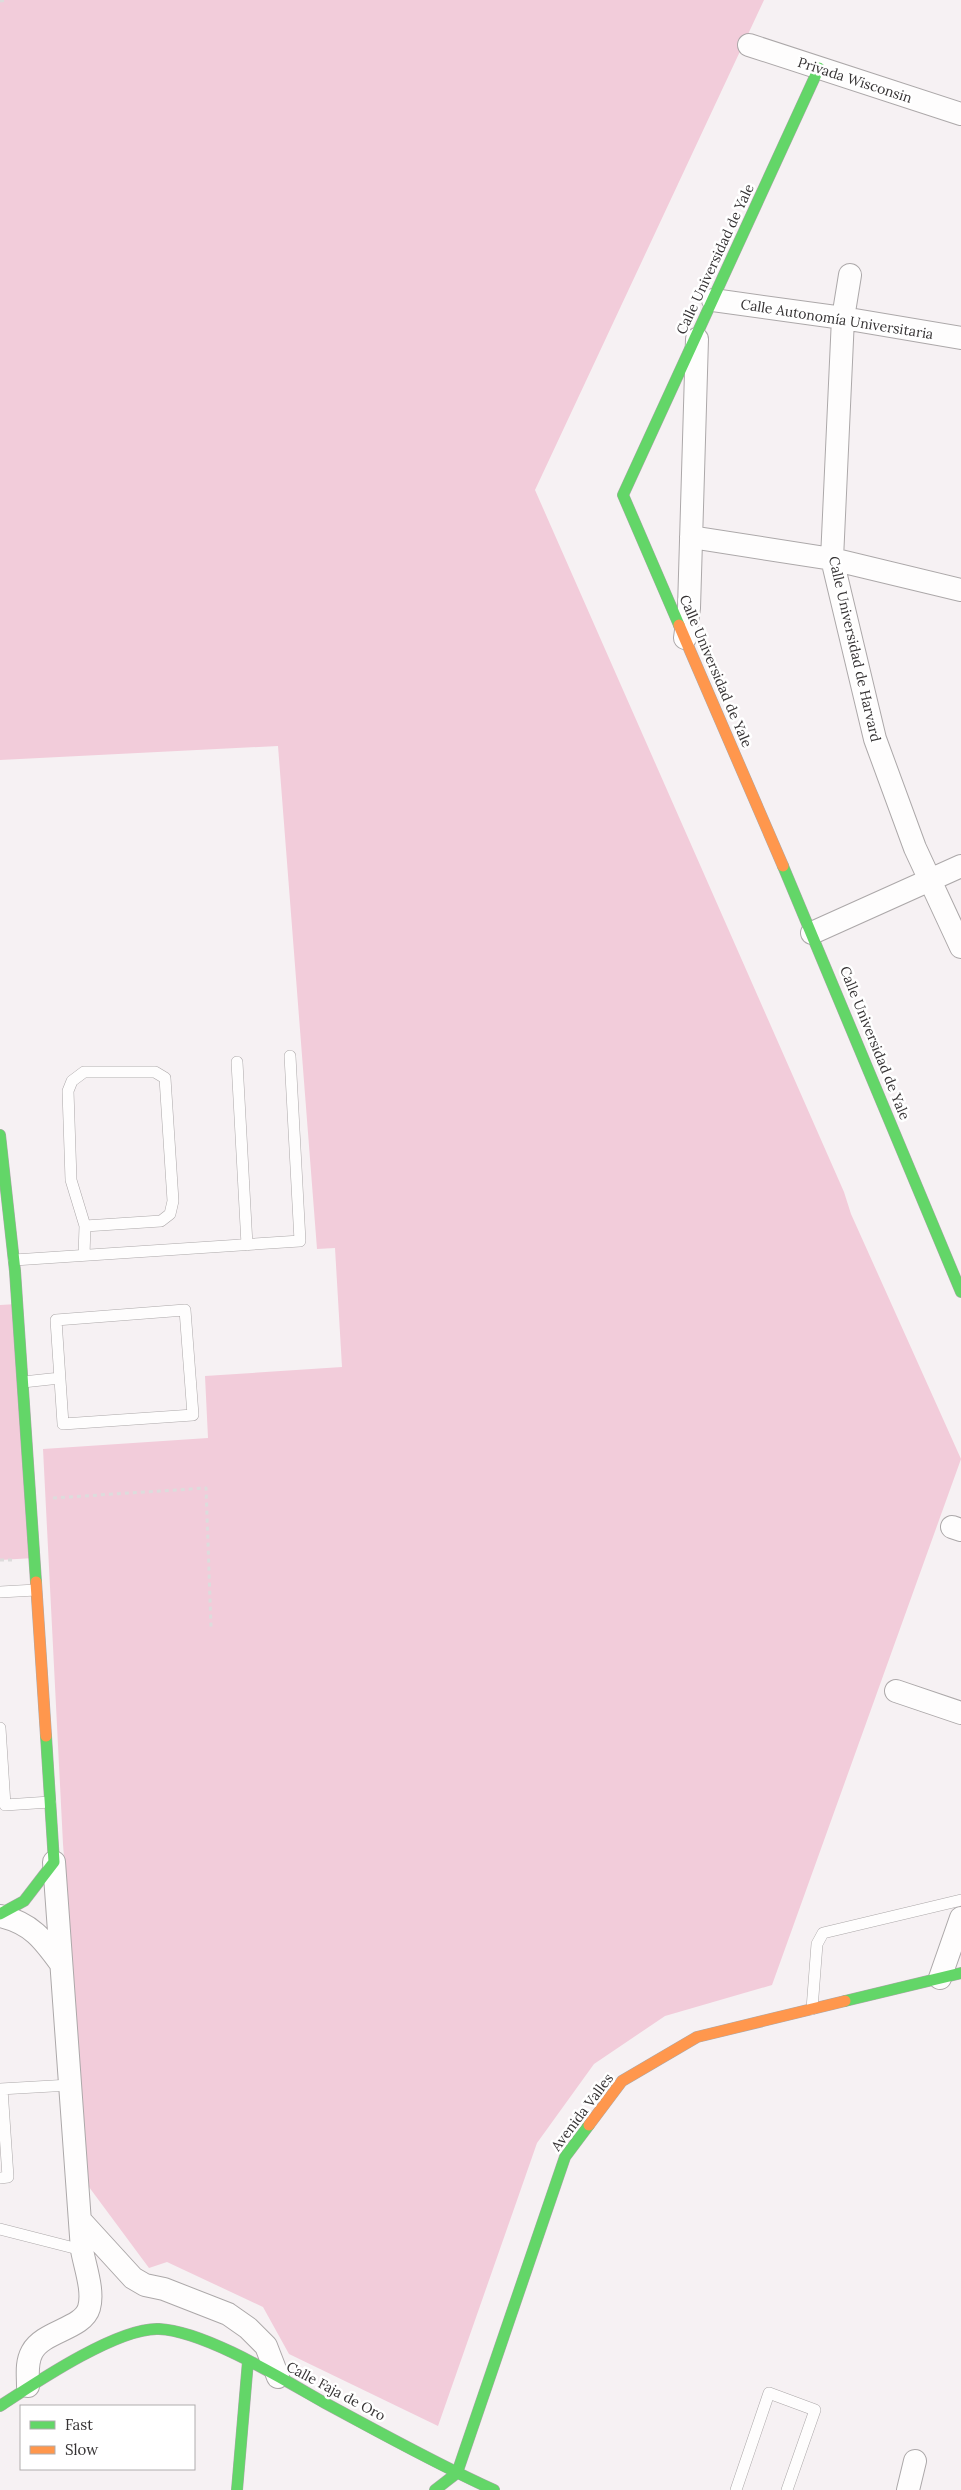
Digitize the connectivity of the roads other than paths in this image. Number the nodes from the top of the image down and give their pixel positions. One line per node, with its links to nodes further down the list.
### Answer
1 (749, 46): 2 (street, Privada Wisconsin)
2 (818, 68): 3 (street, Privada Wisconsin); 5 (street, Calle Universidad de Yale)
3 (961, 114)
4 (850, 275): 6 (street, Calle Universidad de Harvard)
5 (712, 300): 6 (street, Calle Autonomía Universitaria); 7 (street, Calle Universidad de Yale)
6 (843, 318): 8 (street, Calle Autonomía Universitaria); 10 (street, Calle Universidad de Harvard)
7 (697, 334): 9 (street); 12 (street, Calle Universidad de Yale)
8 (961, 338)
9 (691, 537): 10 (street); 12 (street)
10 (832, 559): 11 (street); 14 (street, Calle Universidad de Harvard)
11 (961, 590)
12 (685, 638): 15 (street, Calle Universidad de Yale)
13 (961, 866): 14 (street)
14 (930, 879): 15 (street); 16 (street, Calle Universidad de Harvard)
15 (812, 932): 24 (street, Calle Universidad de Yale)
16 (961, 947)
17 (290, 1056): 21 (lane)
18 (237, 1062): 21 (lane)
19 (0, 1135): 23 (street)
20 (85, 1226): 20 (lane); 22 (lane)
21 (248, 1244): 22 (lane)
22 (84, 1255): 23 (lane)
23 (14, 1260): 26 (street)
24 (961, 1292)
25 (60, 1378): 25 (lane); 26 (lane)
26 (23, 1382): 27 (street)
27 (36, 1590): 28 (lane); 32 (street)
28 (0, 1592)
29 (896, 1692): 30 (street)
30 (961, 1713)
31 (0, 1728): 32 (lane)
32 (50, 1802): 33 (street)
33 (54, 1862): 35 (street); 37 (street)
34 (961, 1900): 39 (lane)
35 (0, 1915): 37 (street)
36 (961, 1918): 38 (street)
37 (62, 1964): 40 (street)
38 (950, 1975): 39 (street, Avenida Valles)
39 (812, 2009): 53 (street, Avenida Valles)
40 (70, 2085): 41 (lane); 43 (street)
41 (1, 2089): 42 (lane)
42 (0, 2178)
43 (80, 2220): 45 (street); 46 (street)
44 (0, 2229): 45 (lane)
45 (82, 2250): 47 (street)
46 (112, 2256): 47 (street); 49 (street)
47 (86, 2273): 50 (street)
48 (248, 2361): 49 (street, Calle Faja de Oro); 50 (street, Calle Faja de Oro); 54 (street)
49 (278, 2377): 53 (street, Calle Faja de Oro)
50 (28, 2386): 51 (street)
51 (0, 2406)
52 (915, 2461): 59 (street)
53 (456, 2473): 55 (street); 56 (street, Calle Faja de Oro)
54 (237, 2490)
55 (435, 2490)
56 (494, 2490)
57 (736, 2490): 58 (lane)
58 (787, 2490)
59 (908, 2490)

